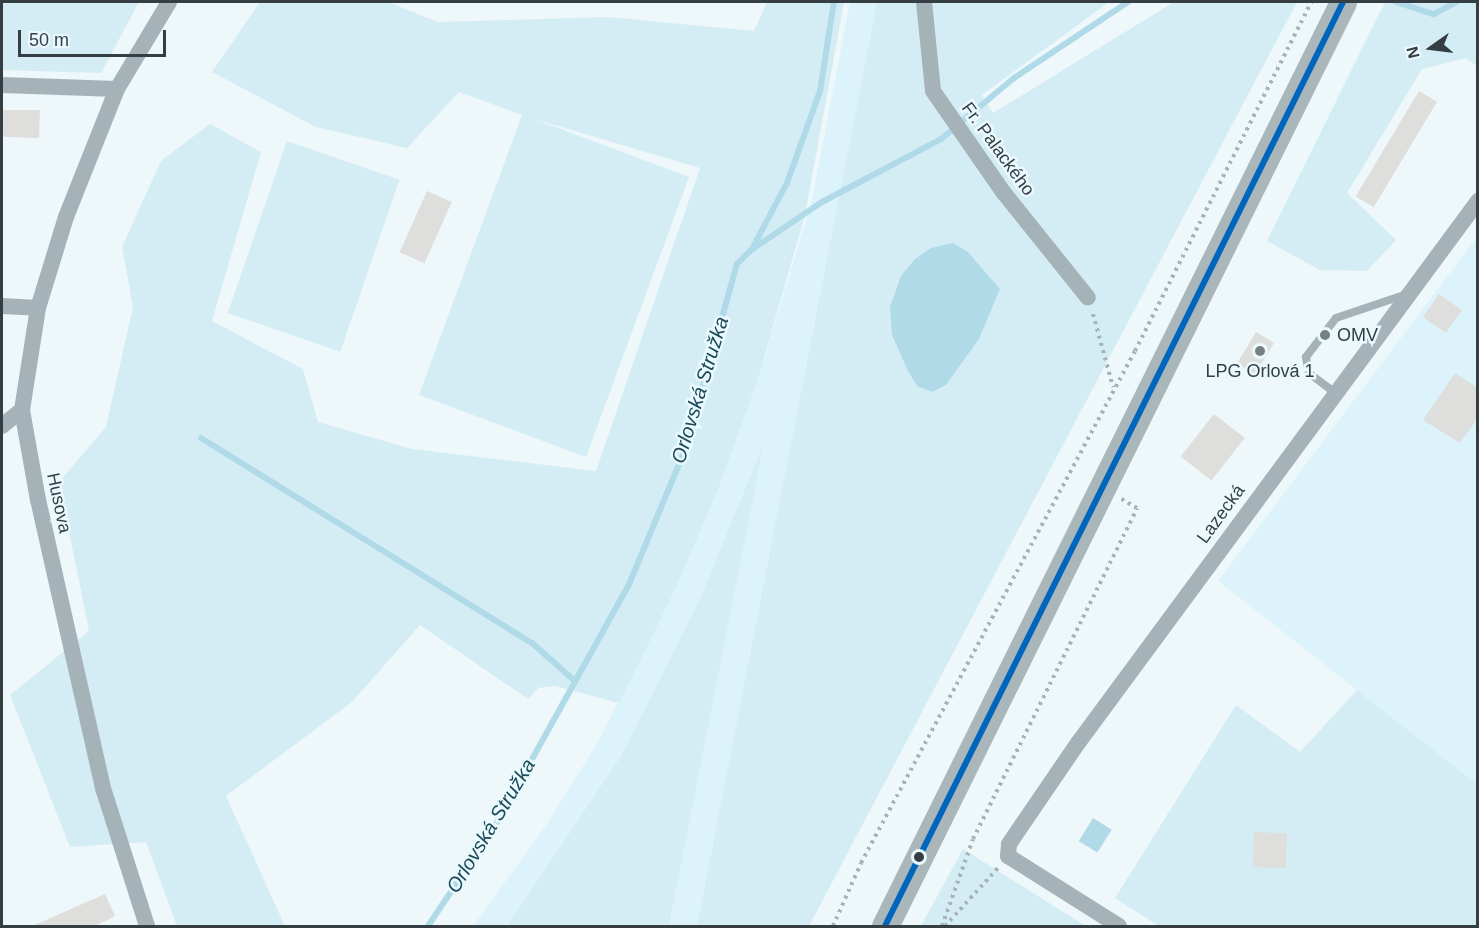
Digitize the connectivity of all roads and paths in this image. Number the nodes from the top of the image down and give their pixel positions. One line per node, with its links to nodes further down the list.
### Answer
1 (169, 2): 6 (street, Husova)
2 (924, 2): 9 (street, Fr. Palackého)
3 (1311, 2): 12 (path)
4 (1343, 2): 16 (main road)
5 (2, 85): 6 (street)
6 (117, 89): 11 (street, Husova)
7 (1478, 201): 8 (street, Lazecká)
8 (1407, 294): 13 (street, Lazecká); 13 (lane)
9 (1088, 298): 12 (path)
10 (2, 306): 11 (street)
11 (38, 308): 14 (street, Husova)
12 (1113, 388): 19 (path)
13 (1334, 392): 17 (street, Lazecká)
14 (22, 410): 15 (street); 18 (street, Husova)
15 (2, 426)
16 (1102, 486): 20 (main road); 21 (path)
17 (1008, 856): 21 (path); 22 (street)
18 (147, 927)
19 (833, 927)
20 (885, 927)
21 (944, 927)
22 (1119, 927)

